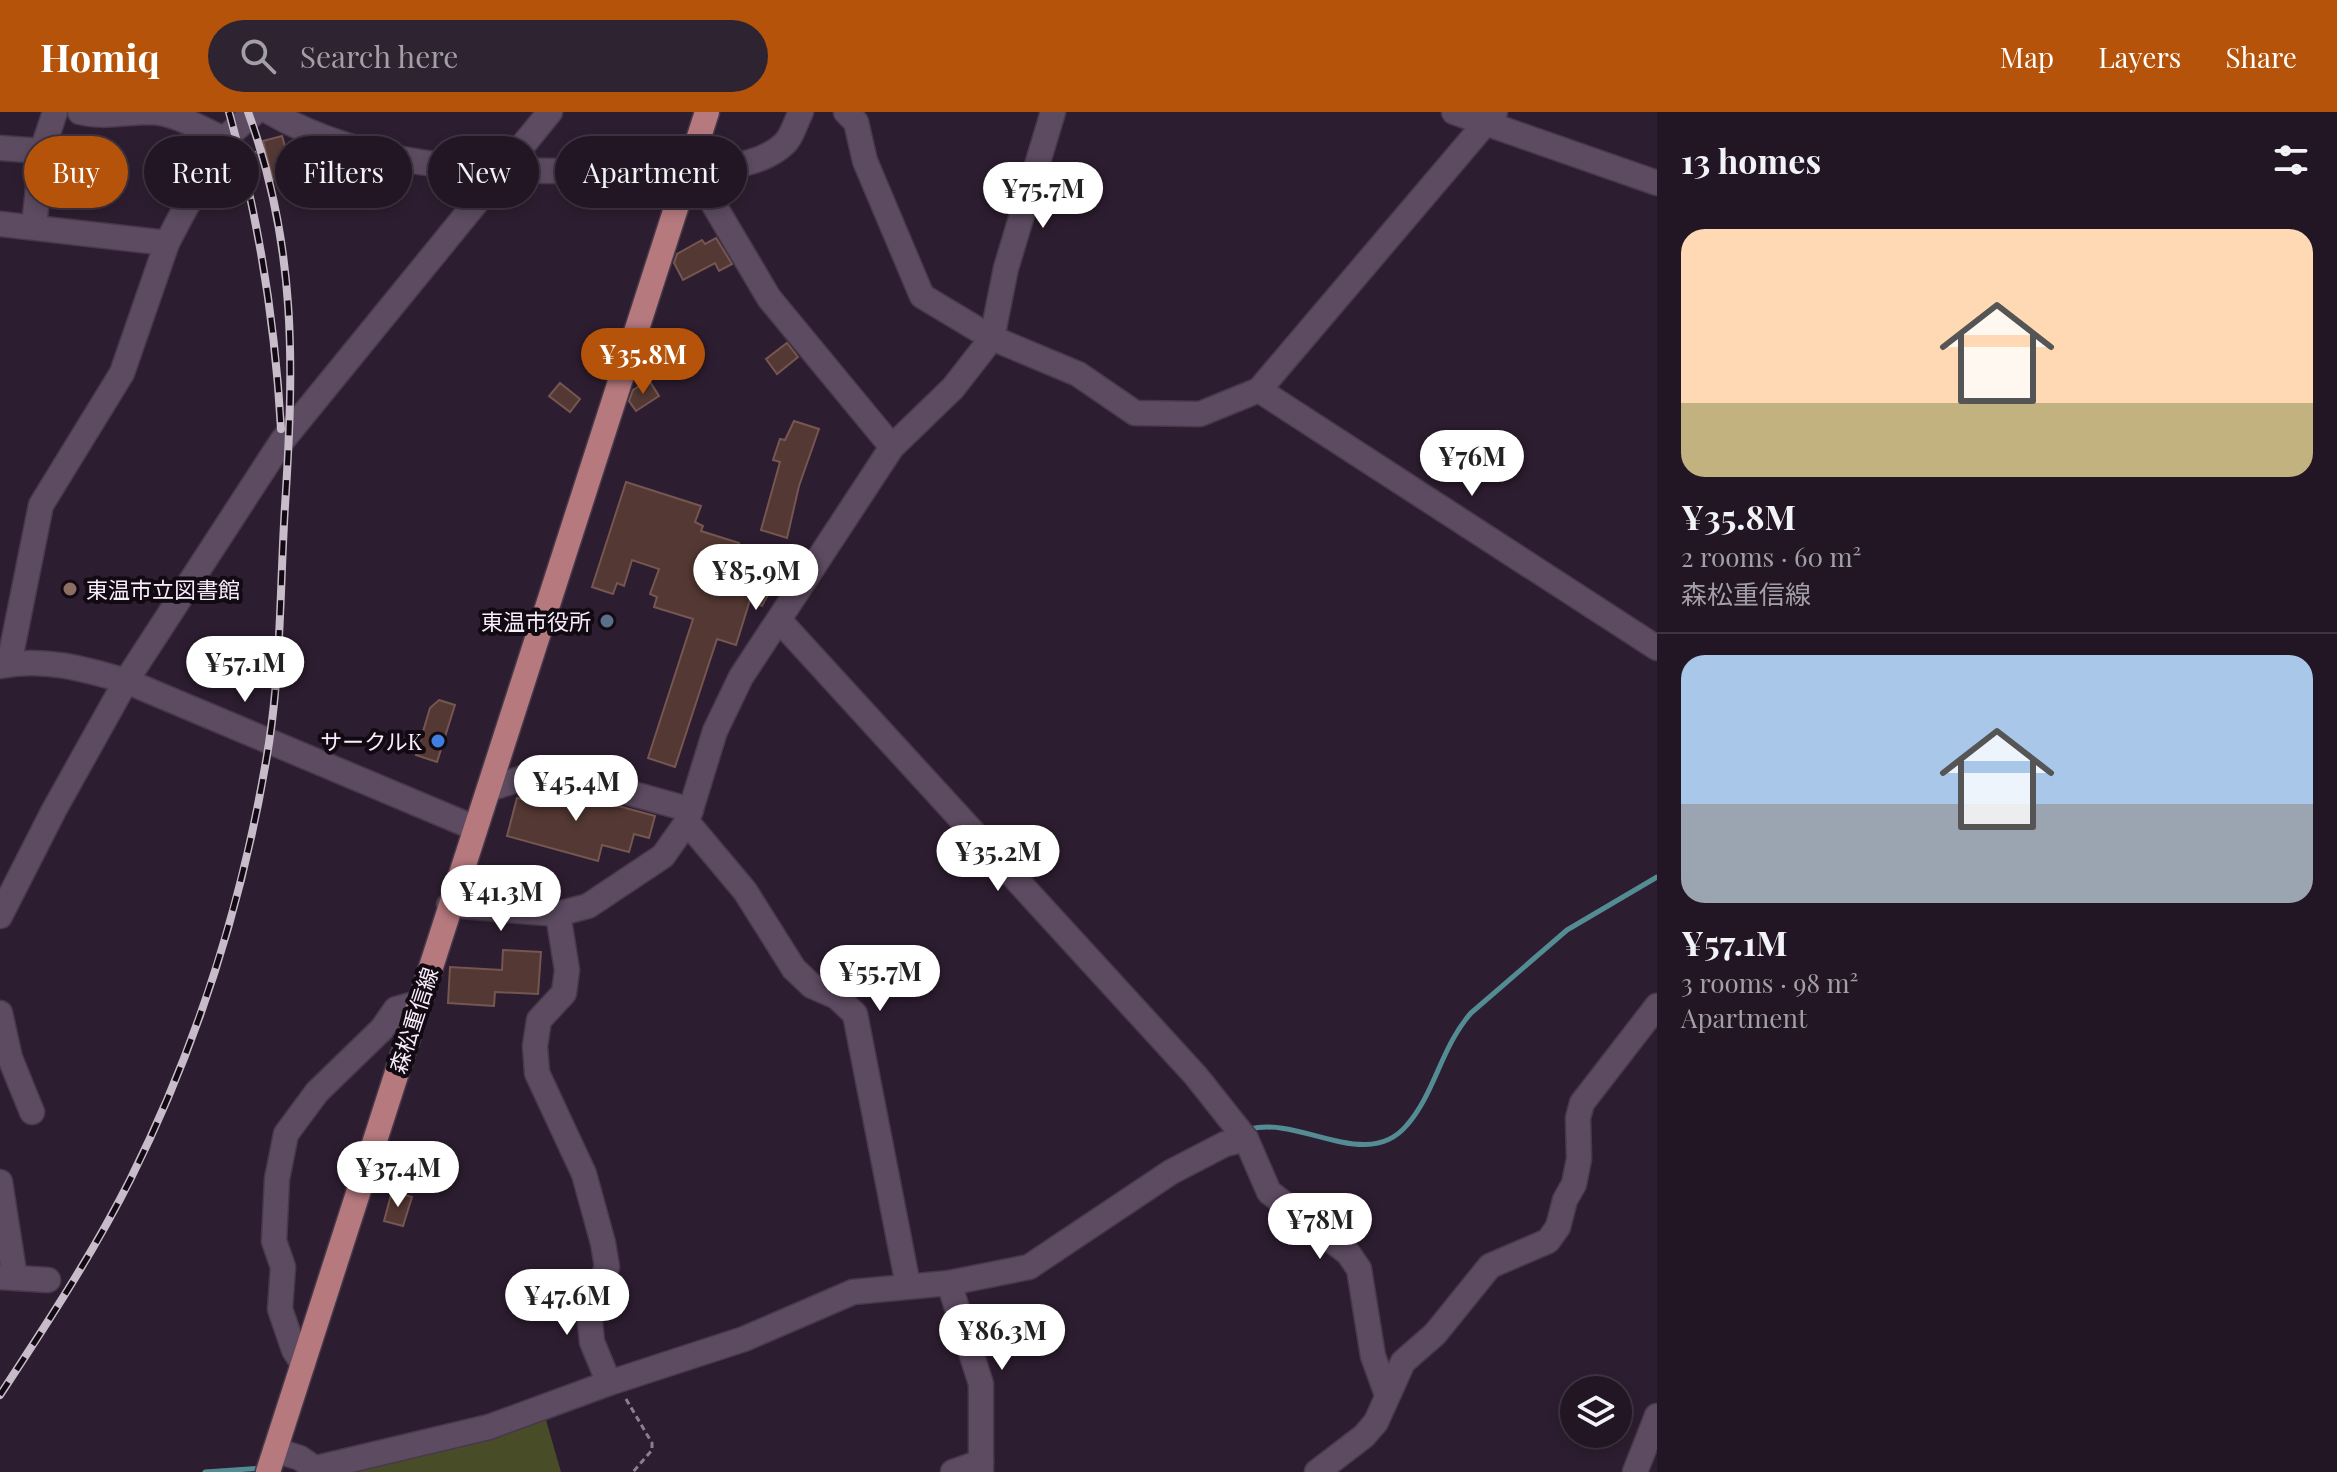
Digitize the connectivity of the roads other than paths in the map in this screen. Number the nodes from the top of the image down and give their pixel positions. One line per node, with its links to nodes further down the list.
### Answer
1 (55, 112): 12 (street)
2 (255, 112): 14 (street)
3 (270, 112): 19 (street)
4 (550, 112): 15 (street)
5 (707, 112): 16 (main road, 森松重信線)
6 (801, 112): 20 (street)
7 (846, 112): 30 (street)
8 (1053, 112): 30 (street)
9 (1454, 112): 11 (street)
10 (86, 113): 13 (street)
11 (1490, 118): 21 (street); 31 (street)
12 (47, 136)
13 (217, 136)
14 (227, 136)
15 (530, 136)
16 (699, 136)
17 (0, 148): 18 (street)
18 (24, 150)
19 (428, 161)
20 (747, 161)
21 (1657, 183)
22 (36, 208): 28 (street)
23 (187, 208): 29 (street)
24 (471, 208): 36 (street)
25 (676, 208): 37 (main road, 森松重信線)
26 (716, 208): 32 (street)
27 (0, 224): 28 (street)
28 (34, 226): 29 (street)
29 (167, 243): 35 (street)
30 (992, 338): 31 (street); 32 (street)
31 (1259, 390): 34 (street)
32 (892, 447): 33 (street)
33 (779, 620): 38 (street); 47 (street)
34 (1657, 648)
35 (4, 665): 36 (street)
36 (126, 681): 39 (street); 42 (street)
37 (489, 789): 38 (street); 39 (main road, 森松重信線)
38 (689, 816): 41 (street); 52 (street)
39 (475, 828): 40 (main road, 森松重信線)
40 (449, 905): 41 (street); 43 (main road, 森松重信線)
41 (558, 914): 54 (street)
42 (0, 916)
43 (418, 1003): 53 (main road, 森松重信線); 53 (street)
44 (1657, 1006): 55 (street)
45 (0, 1013): 46 (street)
46 (32, 1112)
47 (1246, 1139): 51 (street); 55 (street)
48 (0, 1182): 49 (street)
49 (7, 1277): 50 (street)
50 (48, 1280)
51 (949, 1283): 52 (street); 58 (street)
52 (908, 1285): 54 (street)
53 (303, 1364): 57 (main road, 森松重信線)
54 (614, 1382): 59 (street)
55 (1387, 1395): 61 (street)
56 (1657, 1416): 62 (street)
57 (271, 1461): 59 (street)
58 (981, 1467): 60 (street)
59 (318, 1470)
60 (953, 1472)
61 (1317, 1472)
62 (1635, 1472)

